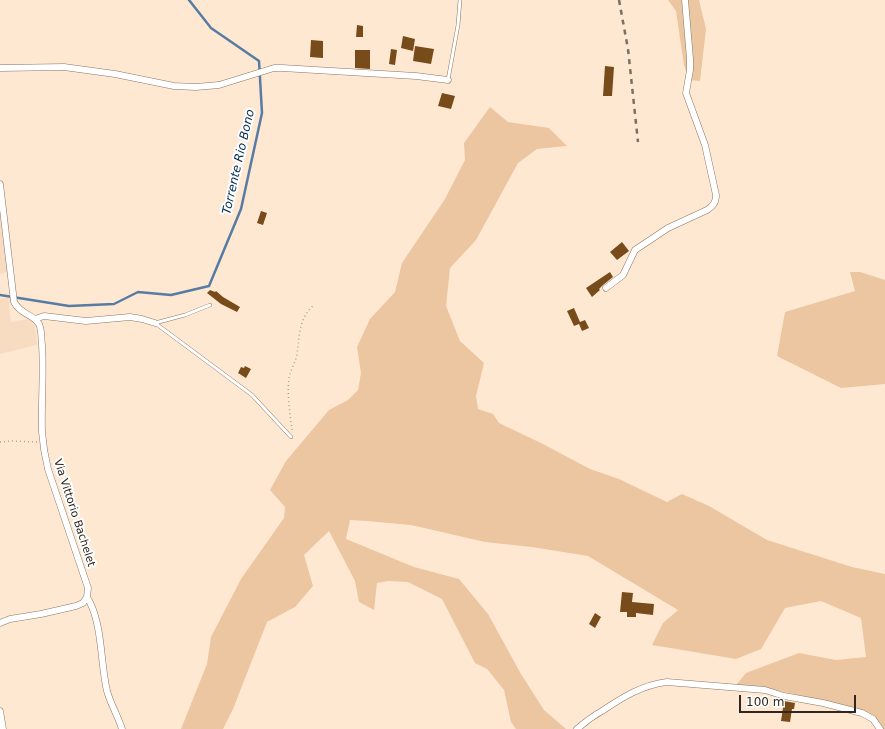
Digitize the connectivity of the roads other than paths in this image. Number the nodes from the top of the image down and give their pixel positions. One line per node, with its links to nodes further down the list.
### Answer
1 (460, 0): 4 (lane)
2 (685, 0): 6 (street)
3 (0, 68): 4 (street)
4 (448, 80)
5 (0, 184): 8 (street)
6 (606, 288)
7 (210, 305): 9 (lane)
8 (35, 319): 9 (street); 11 (street, Via Vittorio Bachelet)
9 (155, 323): 10 (lane)
10 (291, 437)
11 (87, 597): 12 (street); 15 (street, Via Vittorio Bachelet)
12 (0, 623)
13 (0, 711): 14 (street)
14 (3, 729)
15 (122, 729)
16 (577, 729): 17 (street)
17 (880, 729)

